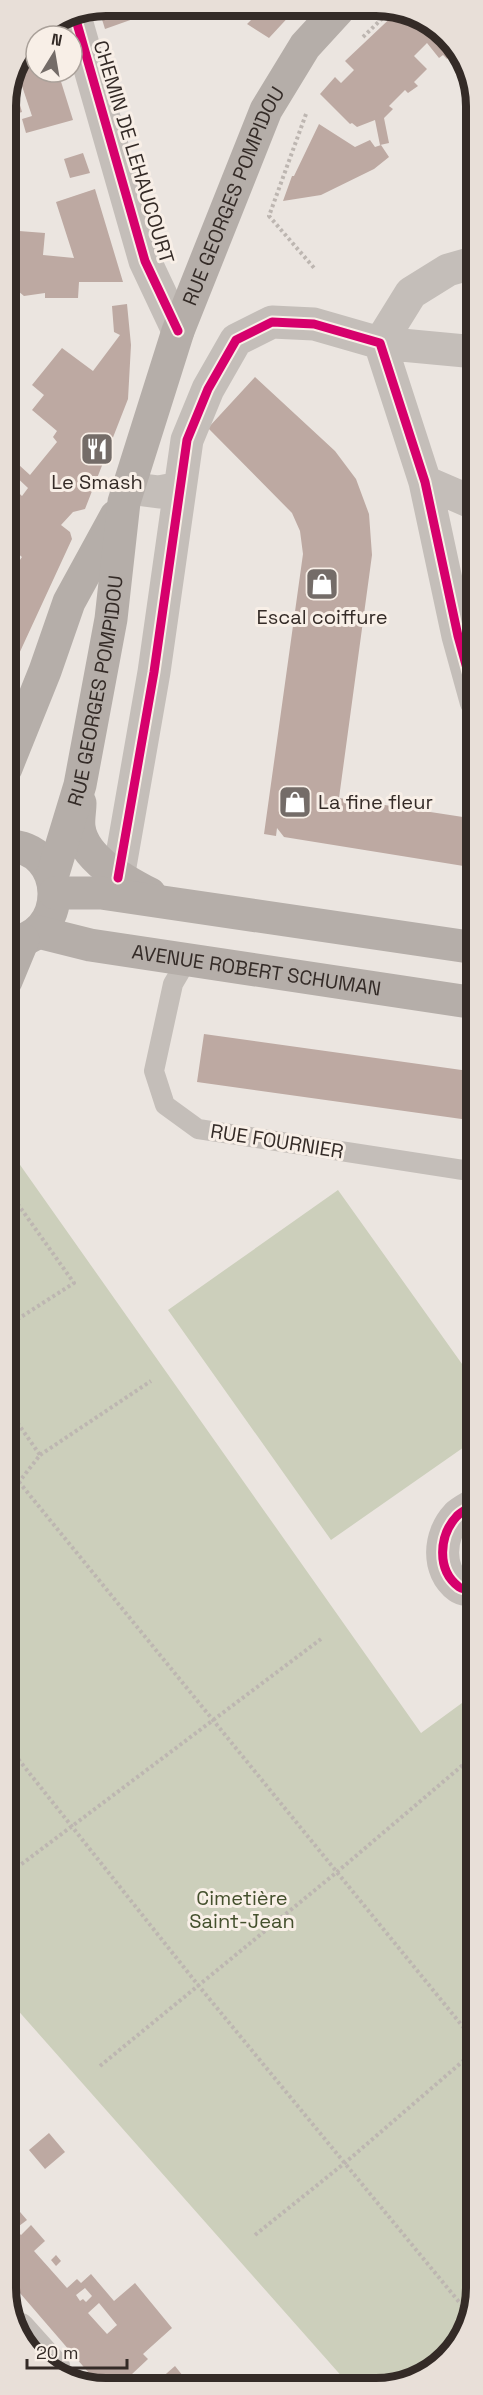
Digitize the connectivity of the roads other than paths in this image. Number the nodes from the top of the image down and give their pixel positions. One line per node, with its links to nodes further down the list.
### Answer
1 (332, 16): 4 (main road, RUE GEORGES POMPIDOU)
2 (76, 22): 4 (street, CHEMIN DE LEHAUCOURT)
3 (466, 265): 5 (street)
4 (178, 331): 7 (main road, RUE GEORGES POMPIDOU)
5 (380, 343): 6 (street); 8 (street); 9 (street)
6 (466, 351)
7 (147, 426): 8 (street); 11 (main road, RUE GEORGES POMPIDOU)
8 (187, 440): 10 (street)
9 (425, 482): 12 (street); 13 (street)
10 (180, 488): 11 (street); 17 (street)
11 (126, 495): 14 (main road, RUE GEORGES POMPIDOU); 15 (main road, RUE GEORGES POMPIDOU)
12 (466, 500)
13 (466, 665)
14 (17, 741)
15 (80, 786): 17 (main road); 18 (main road, RUE GEORGES POMPIDOU)
16 (17, 848): 18 (main road)
17 (118, 878): 19 (main road)
18 (54, 885): 19 (main road); 20 (main road, RUE GEORGES POMPIDOU)
19 (168, 903): 21 (main road)
20 (22, 938): 22 (main road); 23 (main road, AVENUE ROBERT SCHUMAN)
21 (466, 947)
22 (17, 952)
23 (187, 960): 24 (main road, AVENUE ROBERT SCHUMAN); 25 (lane, RUE FOURNIER)
24 (466, 1002)
25 (466, 1170)
26 (466, 1510): 27 (street)
27 (466, 1589)

